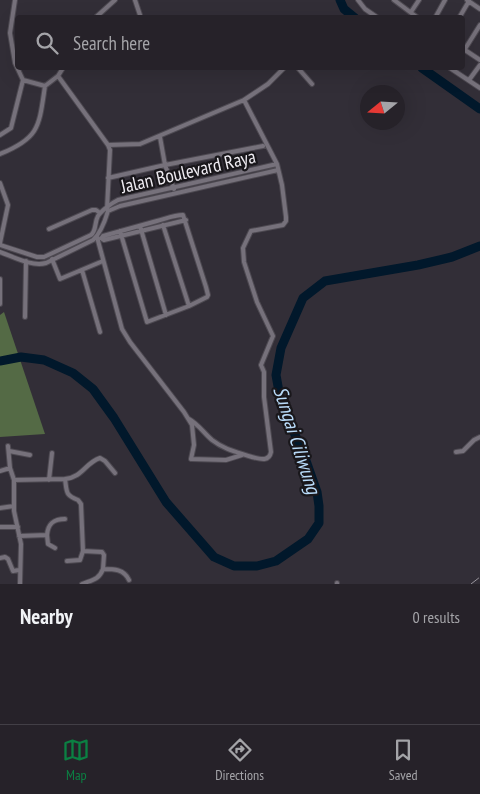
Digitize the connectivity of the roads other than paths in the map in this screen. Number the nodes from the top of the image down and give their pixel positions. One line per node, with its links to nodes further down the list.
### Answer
1 (15, 0): 21 (street)
2 (115, 0): 11 (street)
3 (135, 0): 12 (street)
4 (358, 0): 13 (street)
5 (394, 0): 10 (street)
6 (419, 0): 10 (street)
7 (445, 0): 15 (street)
8 (468, 1): 9 (street); 16 (street)
9 (480, 8)
10 (411, 12): 14 (street)
11 (98, 15)
12 (139, 15)
13 (374, 15)
14 (414, 15)
15 (437, 15)
16 (461, 15)
17 (480, 25): 18 (street)
18 (465, 47)
19 (465, 49): 20 (street)
20 (480, 60)
21 (15, 63)
22 (480, 66): 30 (street)
23 (18, 70): 29 (street)
24 (62, 70): 28 (street)
25 (276, 70): 34 (street)
26 (300, 70): 31 (street)
27 (453, 70): 30 (street)
28 (58, 76): 32 (street); 37 (street)
29 (22, 80): 32 (street); 35 (street)
30 (469, 80): 33 (street)
31 (312, 84)
32 (45, 86): 39 (street)
33 (480, 88)
34 (244, 100): 36 (street); 40 (street)
35 (0, 135)
36 (160, 137): 37 (street); 41 (street)
37 (108, 145): 43 (street)
38 (263, 146): 41 (street)
39 (0, 154)
40 (277, 164): 42 (street); 45 (street, Jalan Boulevard Raya)
41 (165, 165): 43 (street); 45 (street)
42 (278, 170): 46 (street, Jalan Boulevard Raya); 81 (street)
43 (108, 178): 47 (street)
44 (0, 183): 51 (street)
45 (174, 187): 46 (street); 47 (street, Jalan Boulevard Raya)
46 (175, 193): 47 (street, Jalan Boulevard Raya)
47 (107, 210): 48 (street); 58 (street)
48 (100, 213): 54 (street); 57 (street)
49 (162, 220): 50 (street); 52 (street); 53 (street)
50 (186, 220): 53 (street); 70 (street)
51 (2, 222): 59 (street)
52 (140, 226): 55 (street); 56 (street)
53 (164, 226): 55 (street); 70 (street)
54 (49, 229)
55 (142, 231): 56 (street); 71 (street)
56 (121, 234): 58 (street); 71 (street)
57 (91, 235): 58 (street); 61 (street)
58 (99, 238): 63 (street); 65 (street)
59 (0, 244): 62 (street)
60 (0, 252): 64 (street)
61 (53, 253): 62 (street); 63 (street)
62 (36, 257): 66 (street)
63 (54, 259): 66 (street); 67 (street)
64 (26, 261): 66 (street); 72 (street)
65 (103, 261): 67 (street); 74 (street)
66 (35, 264)
67 (82, 270): 73 (street)
68 (0, 279): 69 (street)
69 (0, 304)
70 (189, 306): 71 (street)
71 (166, 315)
72 (25, 317)
73 (100, 332)
74 (188, 419): 81 (street); 81 (street)
75 (480, 438): 78 (street)
76 (8, 446): 77 (street)
77 (9, 451): 80 (street); 82 (street)
78 (456, 452)
79 (52, 453): 87 (street)
80 (30, 455)
81 (242, 455)
82 (10, 468): 83 (street); 86 (street)
83 (0, 471)
84 (114, 473): 85 (street)
85 (65, 479): 87 (street); 96 (street)
86 (14, 480): 87 (street); 88 (street)
87 (49, 480)
88 (14, 506): 89 (street); 92 (street)
89 (0, 508)
90 (65, 519): 93 (street)
91 (0, 527): 92 (street)
92 (18, 527): 94 (street)
93 (47, 535): 94 (street); 95 (street)
94 (19, 536): 100 (street)
95 (55, 548)
96 (83, 550): 98 (street); 99 (street)
97 (0, 558): 100 (street)
98 (68, 561)
99 (103, 569): 101 (street); 103 (street)
100 (19, 570): 102 (street)
101 (129, 580)
102 (20, 584)
103 (82, 584)

